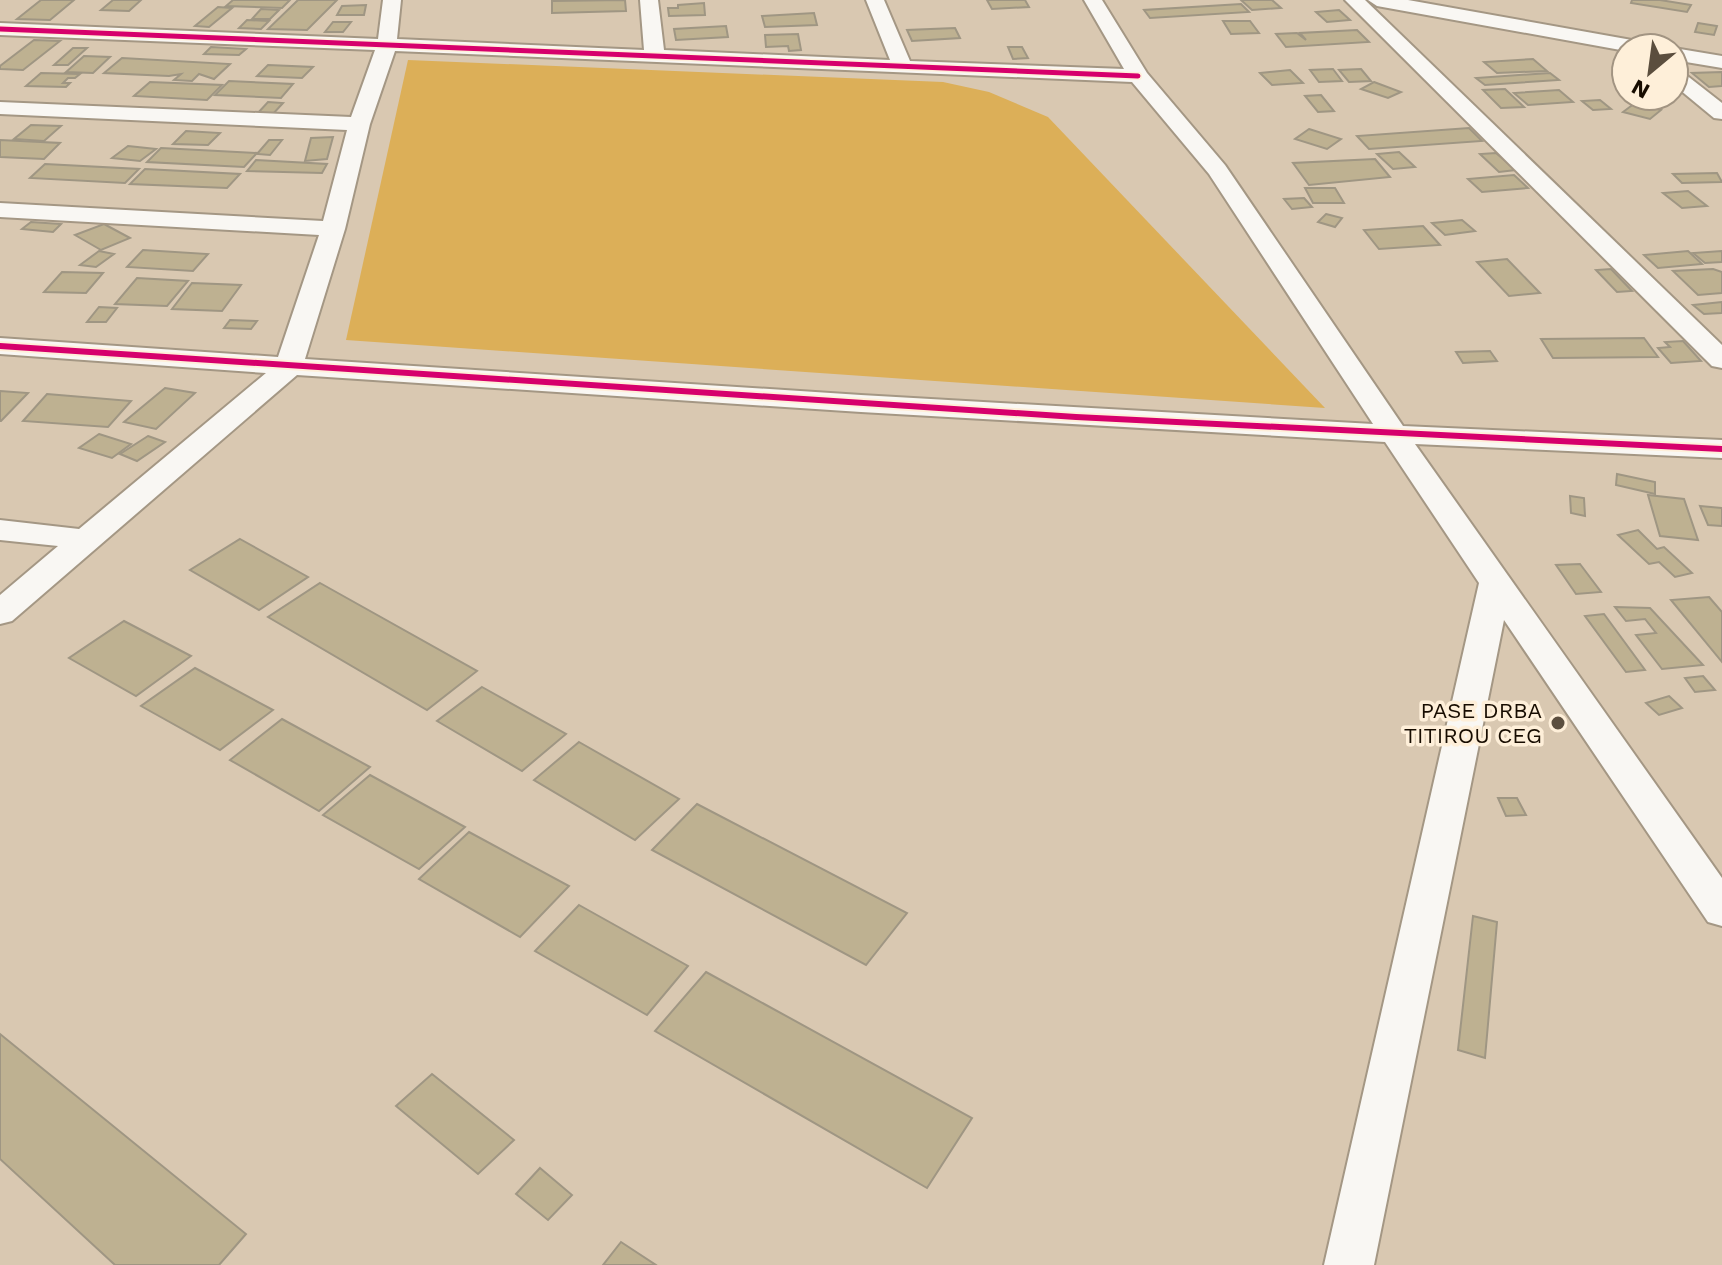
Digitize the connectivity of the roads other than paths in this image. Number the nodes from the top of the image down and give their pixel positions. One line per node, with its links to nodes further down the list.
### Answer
1 (392, 0): 9 (street)
2 (649, 0): 10 (street)
3 (875, 0): 13 (street)
4 (1093, 0): 14 (street)
5 (1354, 0): 22 (street)
6 (1377, 0): 8 (street)
7 (0, 29): 9 (street)
8 (1610, 43)
9 (387, 45): 10 (street); 18 (street)
10 (655, 56): 13 (street)
11 (1690, 57): 12 (street)
12 (1722, 62)
13 (903, 67): 14 (street)
14 (1138, 76): 24 (street)
15 (1690, 88): 17 (street)
16 (0, 108): 18 (street)
17 (1722, 113)
18 (359, 124): 20 (street)
19 (0, 210): 20 (street)
20 (333, 229): 23 (street)
21 (0, 346): 23 (street)
22 (1722, 360)
23 (288, 368): 24 (street); 27 (street)
24 (1395, 436): 25 (street); 28 (street)
25 (1722, 449)
26 (0, 530): 27 (street)
27 (88, 540): 29 (street)
28 (1496, 581): 30 (street); 31 (street)
29 (0, 613)
30 (1722, 910)
31 (1349, 1265)

